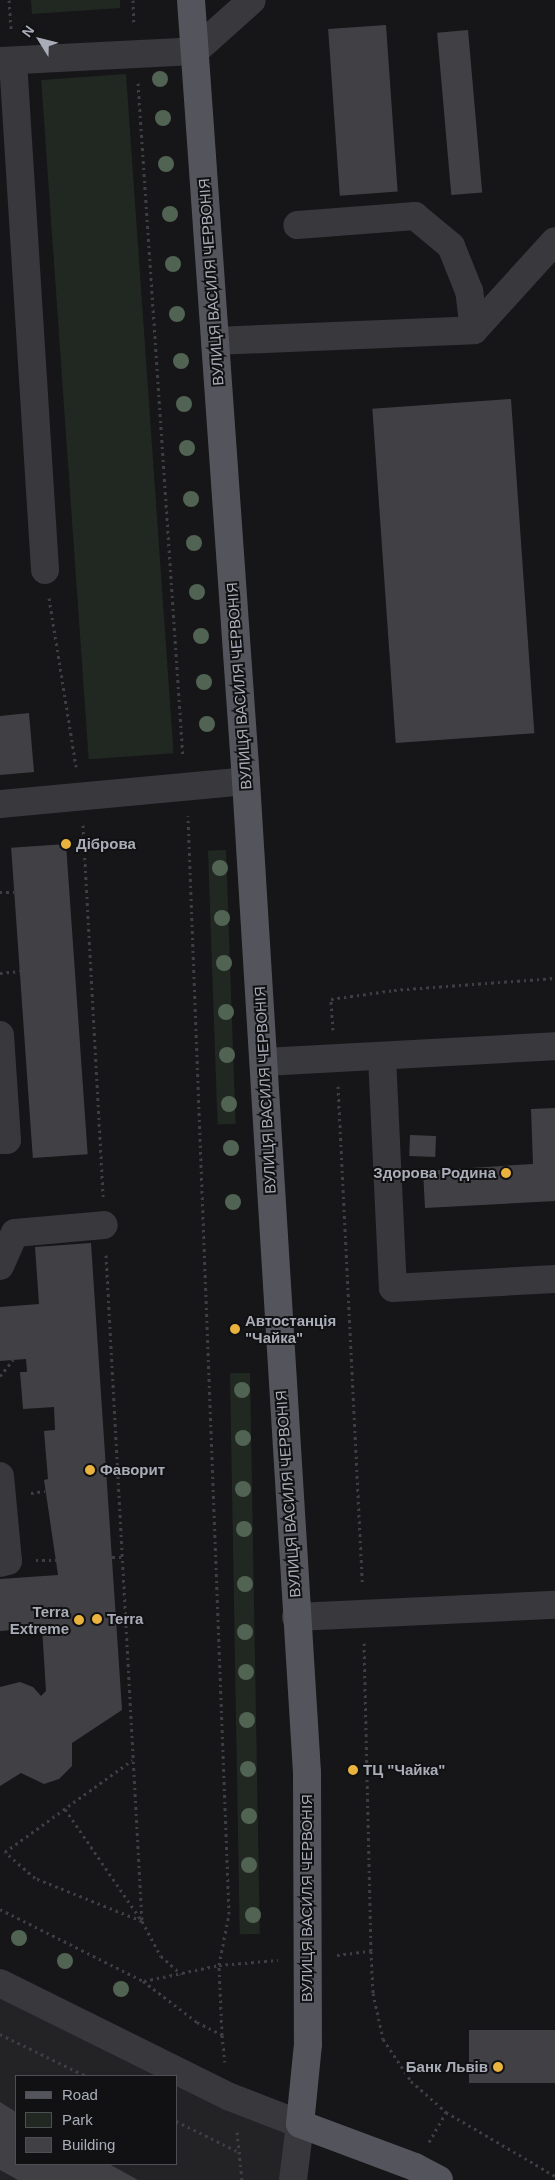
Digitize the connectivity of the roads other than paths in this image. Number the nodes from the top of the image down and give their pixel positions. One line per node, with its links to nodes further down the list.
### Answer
1 (191, 0): 3 (main road, ВУЛИЦЯ ВАСИЛЯ ЧЕРВОНІЯ)
2 (252, 0): 3 (street)
3 (195, 51): 4 (street); 8 (main road, ВУЛИЦЯ ВАСИЛЯ ЧЕРВОНІЯ)
4 (7, 61): 9 (street)
5 (297, 225): 7 (street)
6 (555, 241): 7 (street)
7 (474, 330): 8 (street)
8 (215, 341): 10 (main road, ВУЛИЦЯ ВАСИЛЯ ЧЕРВОНІЯ)
9 (45, 570)
10 (246, 781): 11 (street); 15 (main road, ВУЛИЦЯ ВАСИЛЯ ЧЕРВОНІЯ)
11 (0, 804)
12 (0, 1035): 16 (street)
13 (555, 1046): 14 (street)
14 (382, 1057): 15 (street); 19 (street)
15 (264, 1062): 23 (main road, ВУЛИЦЯ ВАСИЛЯ ЧЕРВОНІЯ)
16 (0, 1140)
17 (104, 1225): 18 (street)
18 (0, 1266)
19 (555, 1279)
20 (0, 1476): 21 (street)
21 (0, 1563)
22 (555, 1605): 23 (street)
23 (296, 1618): 25 (main road, ВУЛИЦЯ ВАСИЛЯ ЧЕРВОНІЯ)
24 (0, 1983): 25 (street)
25 (300, 2124): 26 (street, ВУЛИЦЯ ВАСИЛЯ ЧЕРВОНІЯ); 27 (main road)
26 (294, 2180)
27 (439, 2180)

